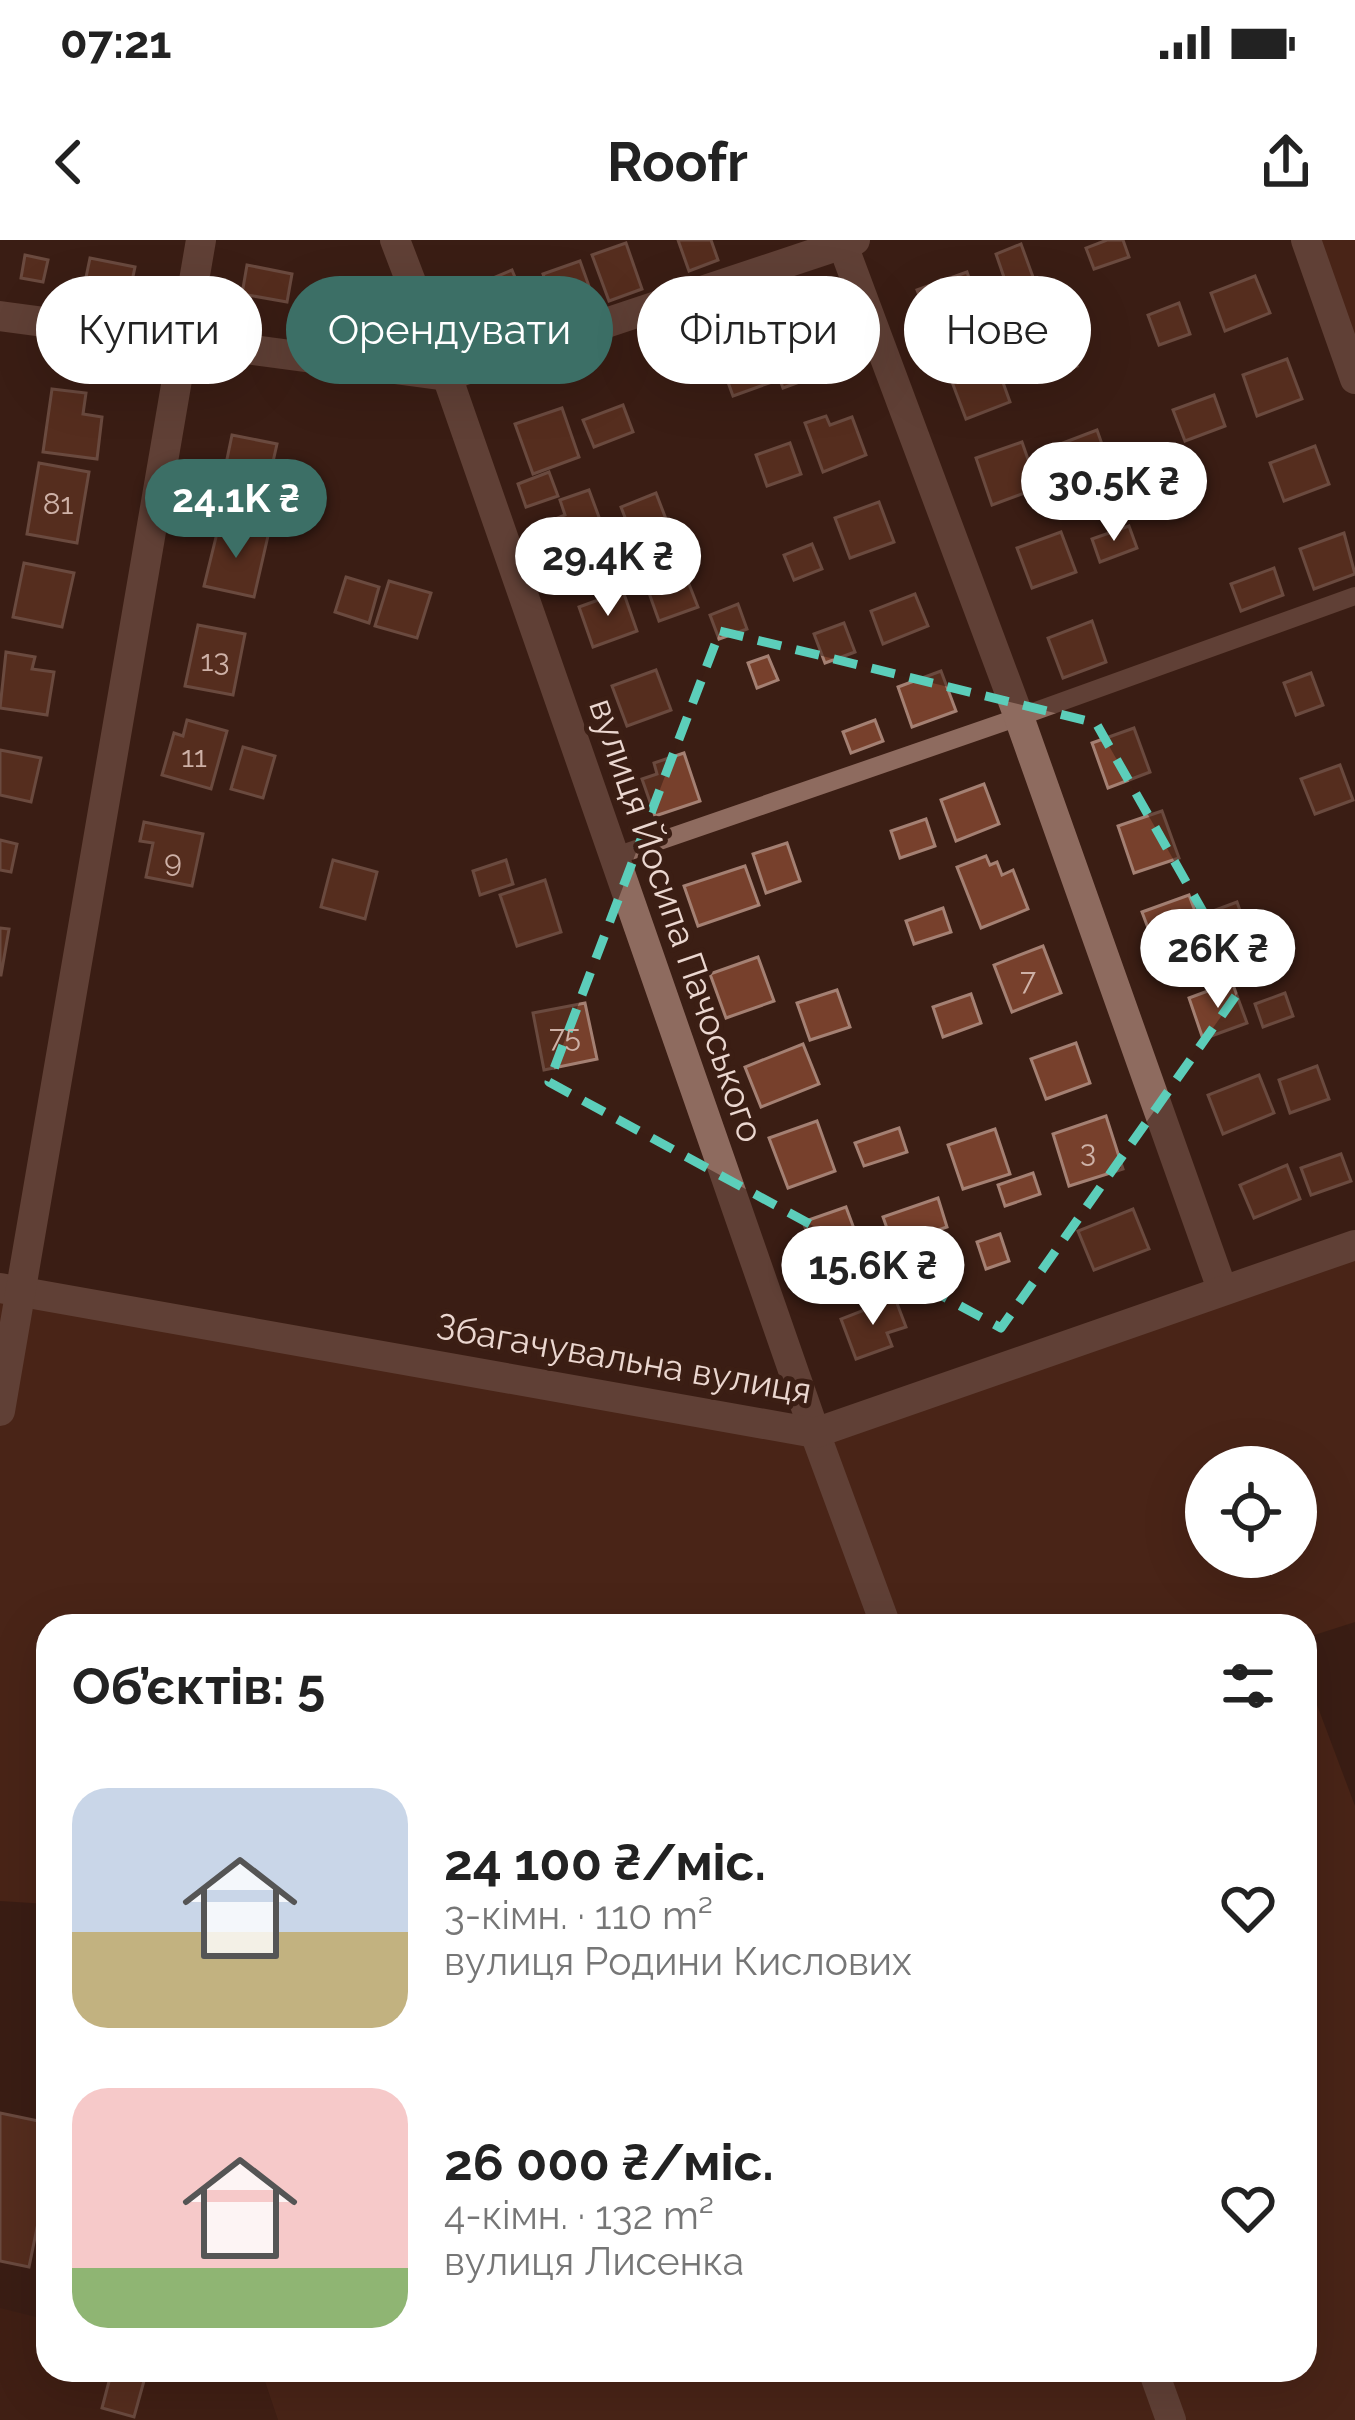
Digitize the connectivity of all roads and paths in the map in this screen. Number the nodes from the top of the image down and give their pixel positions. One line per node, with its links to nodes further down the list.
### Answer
1 (201, 240): 5 (street)
2 (394, 240): 6 (street, вулиця Йосипа Пачоського)
3 (1306, 240): 10 (street)
4 (847, 242): 8 (street); 14 (street)
5 (194, 276)
6 (408, 276)
7 (0, 316): 9 (street)
8 (613, 320)
9 (36, 321)
10 (1355, 379)
11 (175, 384): 18 (street)
12 (450, 384): 15 (street, вулиця Йосипа Пачоського)
13 (1355, 596): 14 (lane)
14 (1019, 717): 15 (lane); 17 (street)
15 (614, 857): 20 (street, вулиця Йосипа Пачоського)
16 (1355, 1245): 17 (street, Збагачувальна вулиця)
17 (1222, 1289): 20 (street, Збагачувальна вулиця)
18 (10, 1290): 19 (street); 20 (street, Збагачувальна вулиця)
19 (0, 1411)
20 (815, 1433): 21 (street, вулиця Йосипа Пачоського)
21 (882, 1614)
22 (1157, 2382): 23 (street)
23 (1171, 2420)

